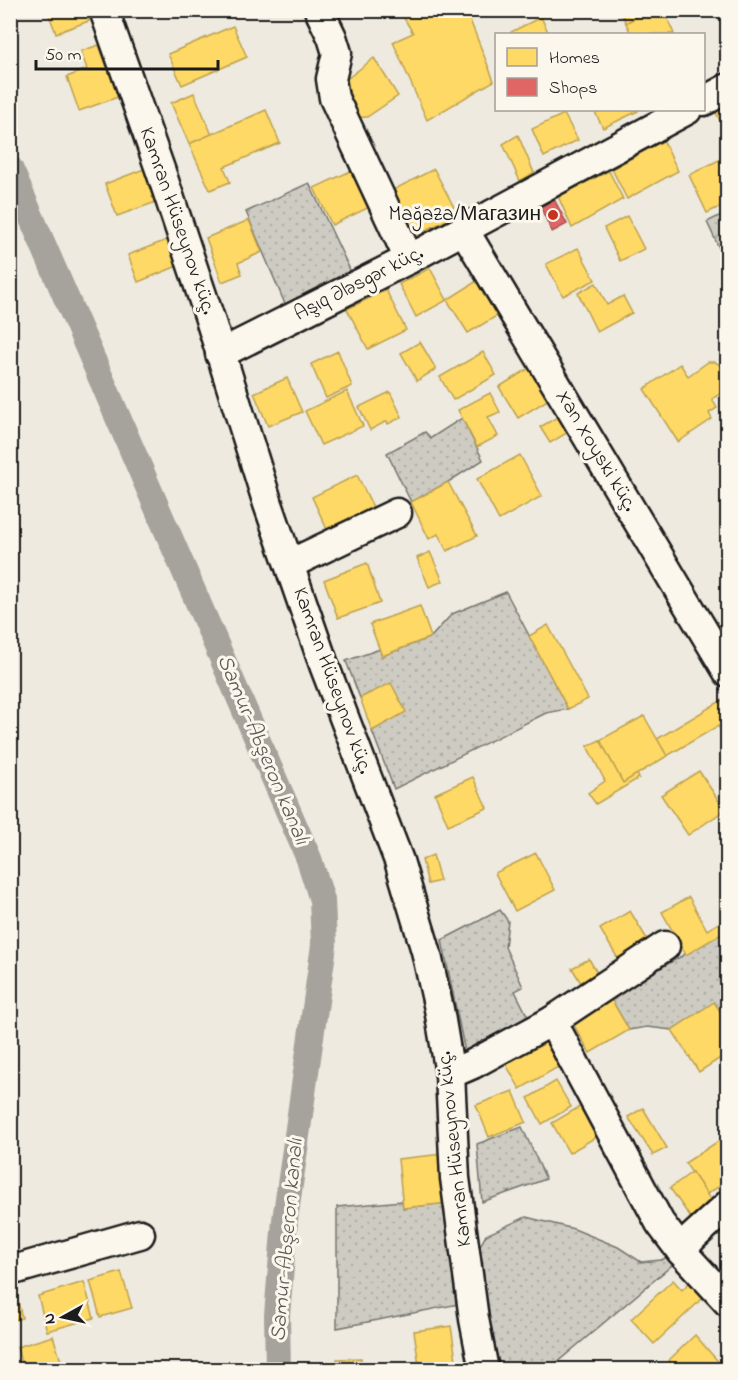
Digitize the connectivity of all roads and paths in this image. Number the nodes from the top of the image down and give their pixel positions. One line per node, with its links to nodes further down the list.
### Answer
1 (104, 10): 8 (street, Kamran Hüseynov küç.)
2 (319, 10): 7 (street)
3 (728, 88): 4 (street)
4 (705, 100)
5 (685, 111): 6 (street, Aşıq Ələsgər küç.)
6 (464, 230): 7 (street, Aşıq Ələsgər küç.); 11 (street, Xan Xoyski küç.)
7 (409, 259): 8 (street, Aşıq Ələsgər küç.)
8 (220, 354): 10 (street, Kamran Hüseynov küç.)
9 (397, 513): 10 (street)
10 (290, 564): 14 (street, Kamran Hüseynov küç.)
11 (728, 672)
12 (666, 946): 13 (street)
13 (552, 1022): 14 (street); 17 (street)
14 (450, 1074): 20 (street, Kamran Hüseynov küç.)
15 (728, 1205): 17 (street)
16 (140, 1234): 18 (street)
17 (681, 1251): 19 (street)
18 (10, 1271)
19 (728, 1302)
20 (484, 1370)

